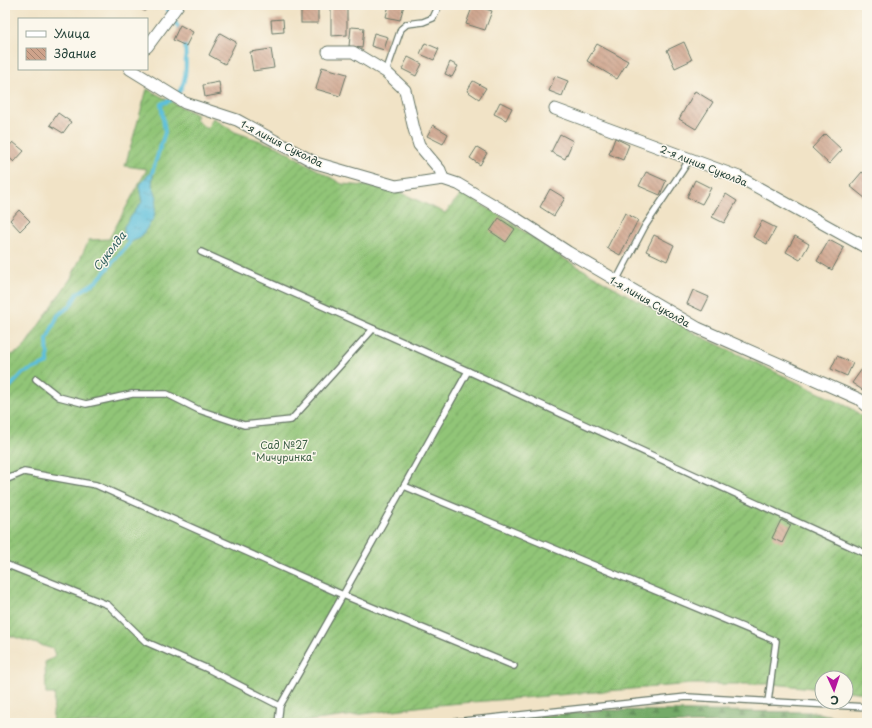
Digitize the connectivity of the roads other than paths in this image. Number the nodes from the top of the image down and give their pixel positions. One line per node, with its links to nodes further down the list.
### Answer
1 (178, 5): 3 (street)
2 (439, 5): 6 (lane)
3 (148, 46)
4 (328, 52): 6 (street)
5 (132, 70): 9 (street, 1-я линия Суколда)
6 (386, 72): 9 (street)
7 (555, 109): 8 (street, 2-я линия Суколда)
8 (690, 159): 10 (street, 2-я линия Суколда); 12 (lane)
9 (443, 179): 12 (street, 1-я линия Суколда)
10 (867, 248)
11 (201, 252): 13 (lane)
12 (616, 281): 16 (street, 1-я линия Суколда)
13 (373, 329): 14 (lane); 15 (lane)
14 (468, 371): 18 (lane); 19 (lane)
15 (36, 379)
16 (867, 406)
17 (5, 480): 21 (lane)
18 (404, 486): 21 (lane); 23 (lane)
19 (867, 554)
20 (5, 564): 24 (lane)
21 (344, 595): 22 (lane); 24 (lane)
22 (514, 666)
23 (768, 702): 25 (lane); 27 (lane)
24 (280, 706): 26 (lane)
25 (867, 707)
26 (278, 723)
27 (444, 723)

